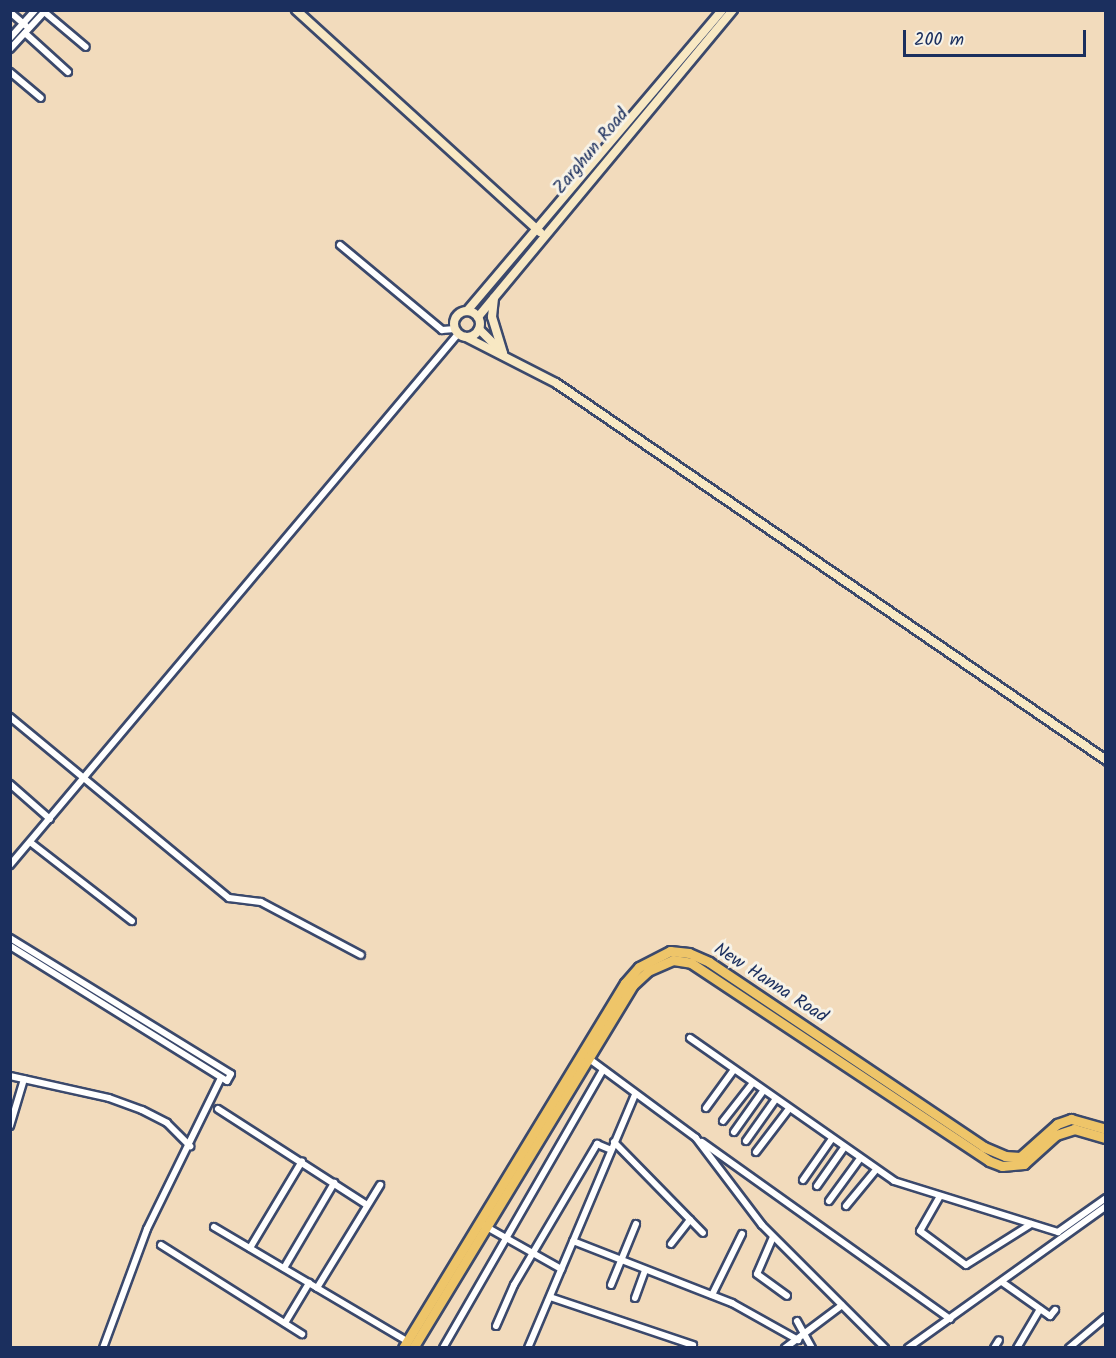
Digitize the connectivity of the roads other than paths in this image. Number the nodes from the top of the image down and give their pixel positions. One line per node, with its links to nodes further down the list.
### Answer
1 (35, 10): 7 (street)
2 (296, 10): 15 (street)
3 (722, 10): 15 (street)
4 (733, 10): 15 (street, Zarghun Road)
5 (44, 11): 8 (street); 10 (street)
6 (10, 12): 7 (street)
7 (23, 23): 8 (street); 9 (street)
8 (27, 30): 11 (street); 13 (street)
9 (10, 38)
10 (86, 47)
11 (10, 49)
12 (10, 72): 14 (street)
13 (68, 72)
14 (40, 98)
15 (540, 233): 17 (street, Zarghun Road); 18 (street)
16 (340, 245): 21 (street)
17 (494, 297): 19 (street, Zarghun Road); 22 (street)
18 (466, 311): 19 (street); 21 (street)
19 (478, 317): 20 (street)
20 (479, 329): 21 (street); 22 (street)
21 (460, 333): 22 (street); 25 (street)
22 (505, 354): 24 (street)
23 (10, 717): 25 (street)
24 (1106, 760)
25 (85, 778): 27 (street); 33 (street)
26 (10, 784): 27 (street)
27 (50, 819): 28 (street)
28 (30, 842): 29 (street); 30 (street)
29 (12, 860)
30 (132, 921)
31 (10, 938): 39 (street)
32 (10, 946): 39 (street)
33 (361, 955)
34 (690, 1038): 37 (street)
35 (586, 1056): 36 (street); 50 (main road, New Hanna Road); 53 (main road, New Hanna Road); 77 (main road, New Hanna Road)
36 (603, 1070): 43 (street); 82 (street)
37 (733, 1071): 41 (street); 45 (street)
38 (10, 1076): 40 (street)
39 (221, 1077): 57 (street)
40 (24, 1079): 49 (street); 57 (street)
41 (752, 1084): 42 (street); 48 (street)
42 (763, 1091): 44 (street); 51 (street)
43 (635, 1095): 52 (street); 56 (street)
44 (774, 1100): 47 (street); 55 (street)
45 (706, 1108)
46 (218, 1109): 62 (street)
47 (788, 1110): 54 (street); 60 (street)
48 (723, 1121)
49 (10, 1126)
50 (1106, 1129)
51 (734, 1132)
52 (696, 1138): 81 (street); 104 (street)
53 (1106, 1138)
54 (831, 1140): 59 (street); 64 (street)
55 (746, 1141)
56 (614, 1142): 58 (street); 74 (street)
57 (190, 1146): 114 (street)
58 (611, 1149): 83 (street); 87 (street)
59 (843, 1149): 61 (street); 67 (street)
60 (756, 1152)
61 (859, 1160): 63 (street); 70 (street)
62 (302, 1161): 65 (street); 86 (street)
63 (875, 1171): 68 (street); 72 (street)
64 (803, 1180)
65 (334, 1183): 71 (street); 89 (street)
66 (380, 1185): 71 (street)
67 (817, 1186)
68 (940, 1196): 76 (street); 76 (street)
69 (1106, 1198): 76 (street)
70 (829, 1201)
71 (367, 1205): 95 (street)
72 (846, 1206)
73 (1106, 1206): 92 (street)
74 (690, 1220): 79 (street); 84 (street)
75 (636, 1224): 88 (street)
76 (1031, 1224)
77 (484, 1226): 82 (street); 112 (main road, New Hanna Road)
78 (214, 1227): 86 (street)
79 (703, 1233)
80 (742, 1234): 96 (street)
81 (773, 1236): 97 (street); 100 (street)
82 (505, 1239): 87 (street); 115 (street)
83 (573, 1241): 88 (street); 90 (street)
84 (671, 1244)
85 (161, 1245): 106 (street)
86 (250, 1248): 89 (street)
87 (532, 1253): 90 (street); 107 (street)
88 (621, 1261): 91 (street); 94 (street)
89 (284, 1268): 93 (street)
90 (561, 1269): 98 (street)
91 (645, 1270): 96 (street); 99 (street)
92 (1002, 1282): 101 (street); 104 (street)
93 (309, 1283): 95 (street); 106 (street)
94 (611, 1285)
95 (317, 1288): 112 (street)
96 (712, 1295): 110 (street)
97 (787, 1296)
98 (550, 1297): 113 (street); 116 (street)
99 (635, 1298)
100 (842, 1305): 109 (street); 119 (street)
101 (1040, 1309): 102 (street); 122 (street)
102 (1055, 1310)
103 (1106, 1317): 123 (street)
104 (950, 1319): 120 (street)
105 (797, 1321): 109 (street)
106 (285, 1323): 108 (street)
107 (496, 1326)
108 (302, 1334)
109 (806, 1335): 110 (street); 118 (street)
110 (798, 1340): 117 (street)
111 (999, 1341): 121 (street)
112 (408, 1345)
113 (690, 1345)
114 (103, 1347)
115 (443, 1347)
116 (530, 1347)
117 (785, 1347)
118 (812, 1347)
119 (885, 1347)
120 (908, 1347)
121 (994, 1347)
122 (1017, 1347)
123 (1069, 1347)

